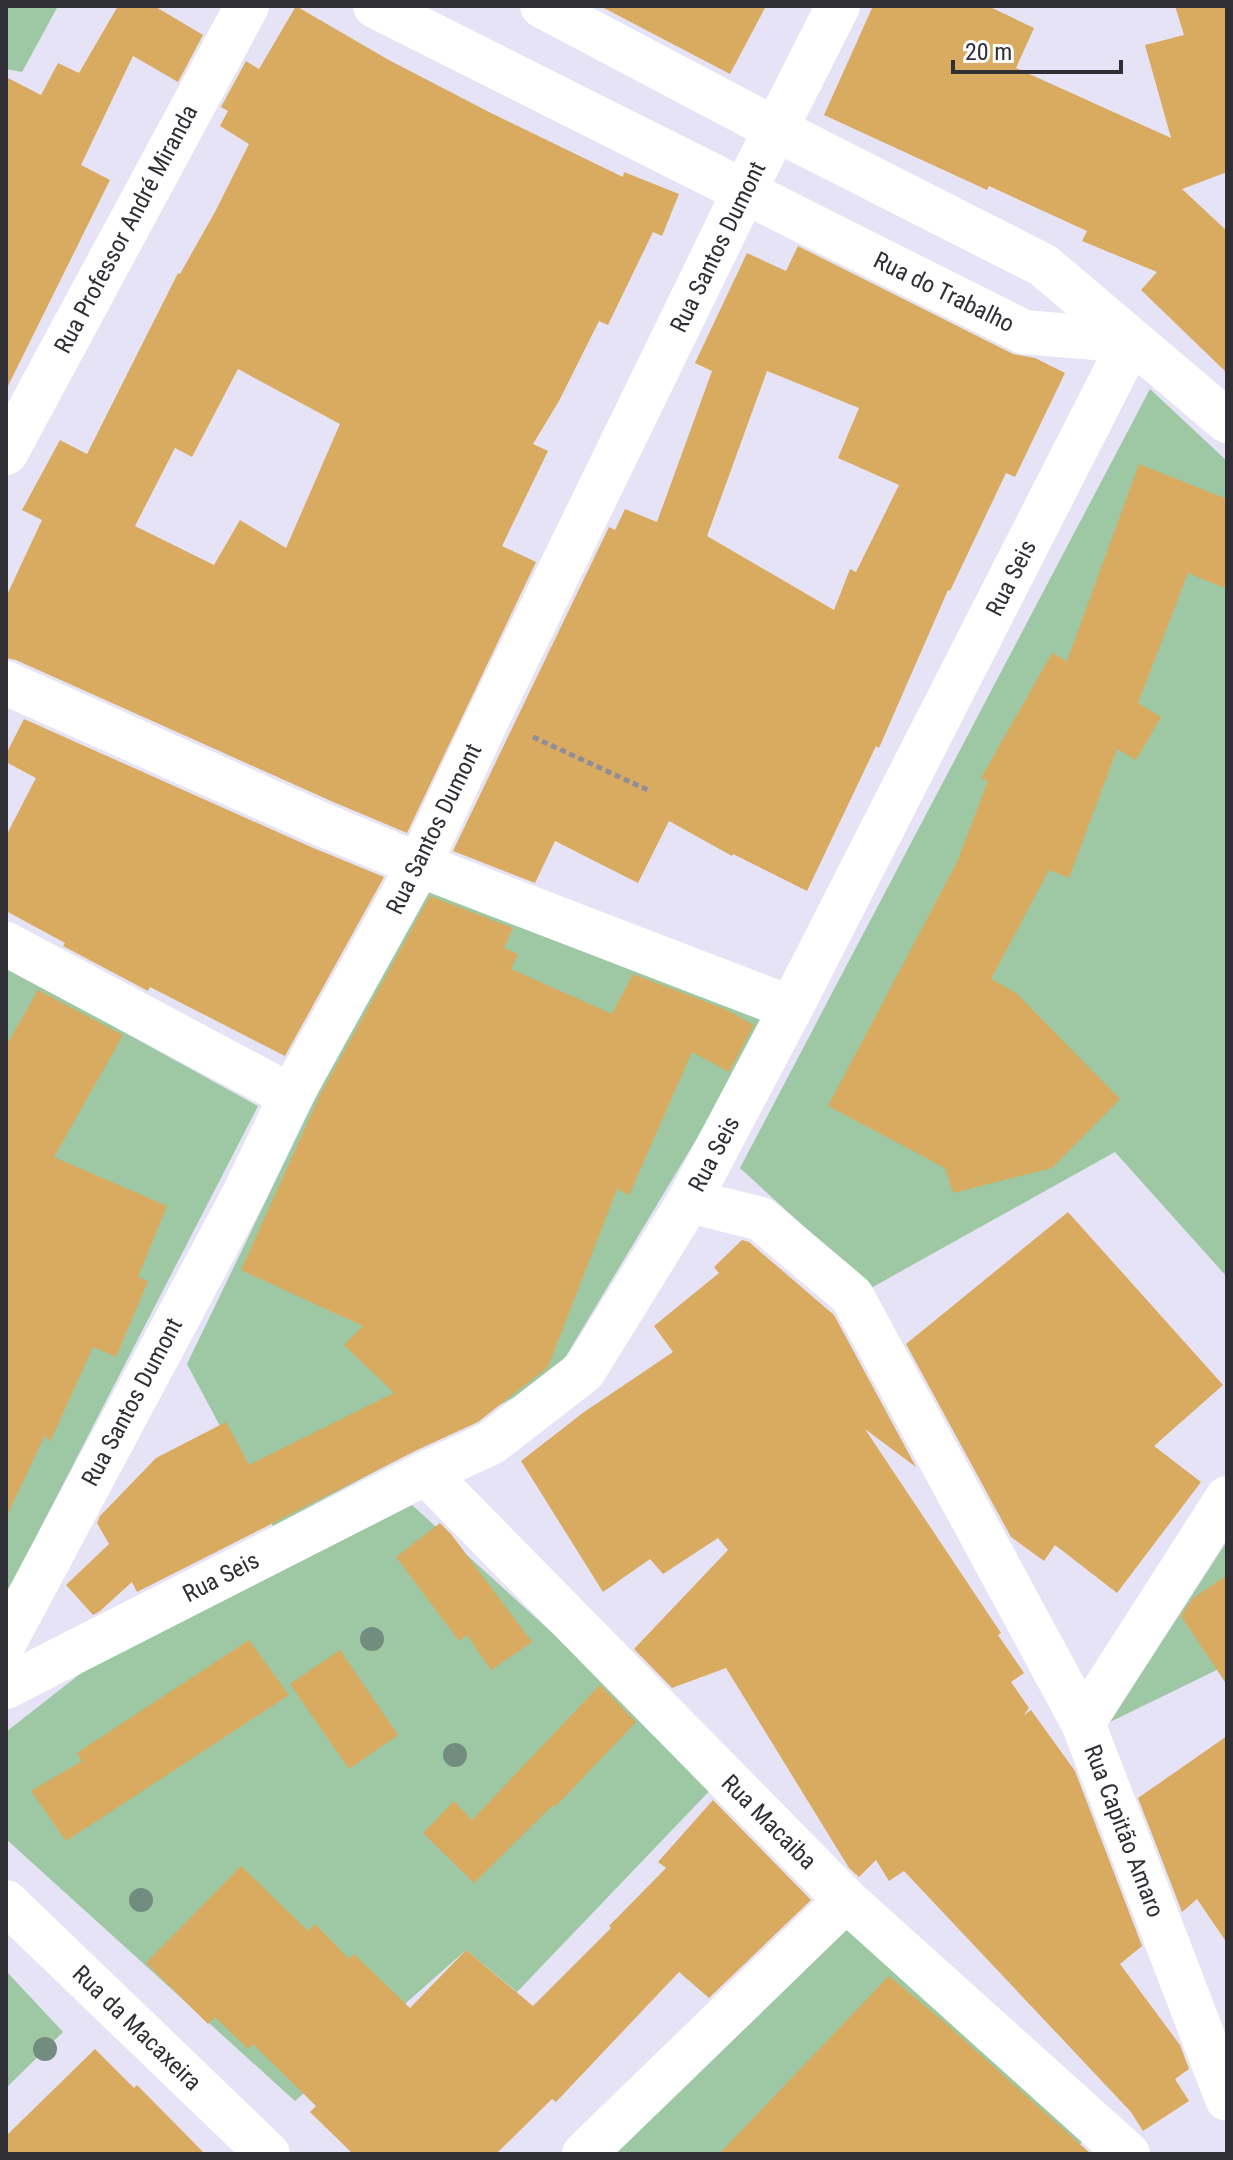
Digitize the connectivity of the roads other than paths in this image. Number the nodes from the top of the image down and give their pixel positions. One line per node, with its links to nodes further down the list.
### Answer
1 (247, 6): 9 (street, Rua Professor André Miranda)
2 (375, 6): 6 (street, Rua do Trabalho)
3 (542, 6): 5 (street)
4 (838, 6): 5 (street, Rua Santos Dumont)
5 (777, 130): 6 (street, Rua Santos Dumont); 7 (street)
6 (744, 192): 7 (street, Rua do Trabalho); 11 (street, Rua Santos Dumont)
7 (1131, 341): 8 (street); 13 (street, Rua Seis)
8 (1227, 421)
9 (6, 453)
10 (6, 683): 11 (street)
11 (419, 865): 13 (street); 14 (street, Rua Santos Dumont)
12 (6, 944): 14 (street)
13 (791, 1008): 15 (street, Rua Seis)
14 (291, 1096): 18 (street, Rua Santos Dumont)
15 (689, 1201): 16 (street, Rua Seis); 20 (street)
16 (426, 1473): 19 (street, Rua Seis); 21 (street, Rua Macaiba)
17 (1227, 1498): 20 (street, Rua Capitão Amaro)
18 (8, 1631)
19 (6, 1687)
20 (1083, 1723): 23 (street, Rua Capitão Amaro)
21 (846, 1900): 25 (street); 26 (street, Rua Macaiba)
22 (6, 1902): 24 (street, Rua da Macaxeira)
23 (1227, 2099)
24 (268, 2154)
25 (584, 2154)
26 (1128, 2154)

